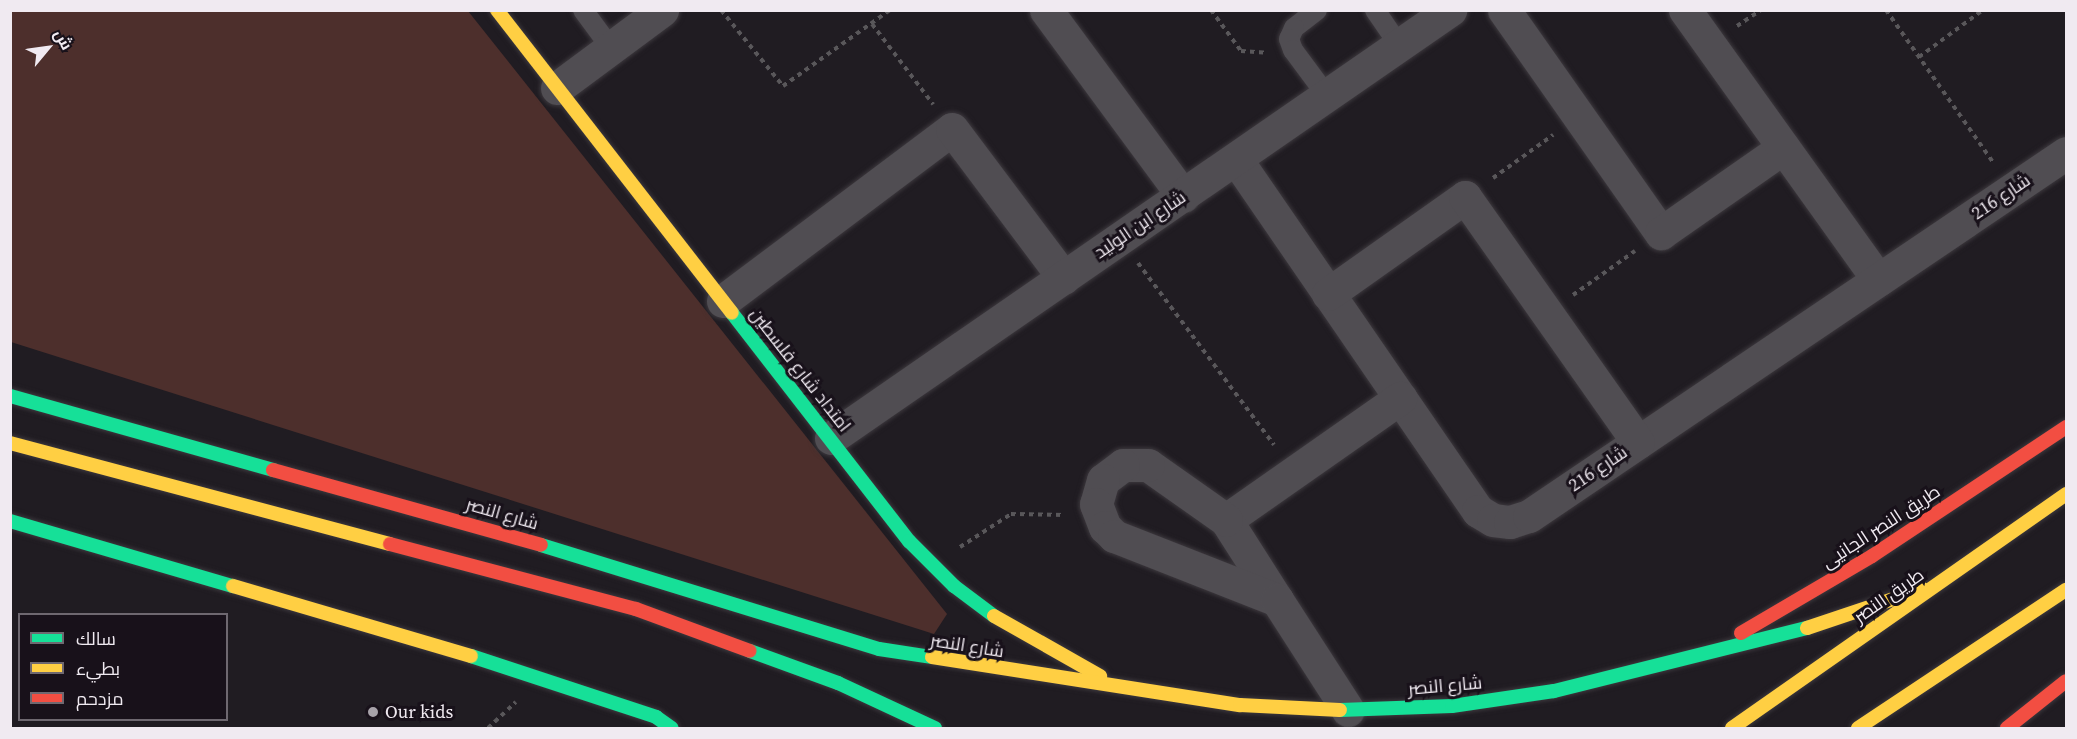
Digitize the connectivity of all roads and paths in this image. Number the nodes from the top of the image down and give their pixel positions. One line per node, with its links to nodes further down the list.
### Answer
1 (497, 10): 20 (main road, امتداد شارع فلسطين)
2 (583, 10): 18 (lane)
3 (662, 10): 18 (street)
4 (721, 10): 15 (path)
5 (890, 10): 15 (path)
6 (1046, 10): 28 (street)
7 (1211, 10): 16 (path)
8 (1317, 10): 16 (lane)
9 (1375, 10): 17 (lane)
10 (1450, 10): 17 (street, شارع ابن الوليد)
11 (1504, 10): 22 (street)
12 (1685, 10): 24 (street)
13 (1886, 10): 19 (path)
14 (1983, 10): 19 (path)
15 (872, 24): 23 (path)
16 (1290, 45): 21 (lane)
17 (1399, 45): 21 (street, شارع ابن الوليد)
18 (611, 48): 20 (street)
19 (1919, 57): 27 (path)
20 (557, 88): 35 (main road, امتداد شارع فلسطين)
21 (1327, 96): 26 (street, شارع ابن الوليد)
22 (1579, 117): 29 (path); 30 (street)
23 (952, 129): 32 (street); 35 (street)
24 (1783, 148): 30 (street); 33 (street)
25 (2067, 153): 27 (street, شارع 216)
26 (1236, 159): 28 (street, شارع ابن الوليد); 34 (street, شارع 216)
27 (2012, 189): 33 (street, شارع 216)
28 (1183, 196): 31 (street, شارع ابن الوليد)
29 (1465, 197): 34 (street); 36 (street)
30 (1660, 233): 36 (path)
31 (1120, 239): 32 (street, شارع ابن الوليد); 43 (path)
32 (1064, 278): 40 (street, شارع ابن الوليد)
33 (1878, 280): 41 (street, شارع 216)
34 (1328, 294): 38 (street, شارع 216)
35 (723, 301): 40 (main road, امتداد شارع فلسطين)
36 (1547, 313): 41 (street)
37 (10, 396): 54 (main road, شارع النصر)
38 (1400, 398): 41 (street, شارع 216); 43 (street)
39 (2067, 427): 52 (main road, طريق النصر الجانيى)
40 (831, 438): 48 (main road, امتداد شارع فلسطين)
41 (1638, 442)
42 (10, 443): 57 (main road)
43 (1294, 472): 46 (street)
44 (2067, 494): 49 (main road, طريق النصر)
45 (1099, 516): 46 (street); 48 (path); 51 (street)
46 (1226, 520): 51 (street)
47 (10, 521): 56 (main road)
48 (934, 566): 54 (main road, امتداد شارع فلسطين)
49 (1936, 584): 52 (main road, شارع النصر); 58 (main road, طريق النصر)
50 (2067, 590): 59 (main road)
51 (1277, 600): 55 (street)
52 (1711, 651): 55 (main road, شارع النصر)
53 (2067, 681): 60 (main road)
54 (1129, 691): 55 (main road, شارع النصر)
55 (1348, 710)
56 (672, 729)
57 (935, 729)
58 (1732, 729)
59 (1858, 729)
60 (2007, 729)

